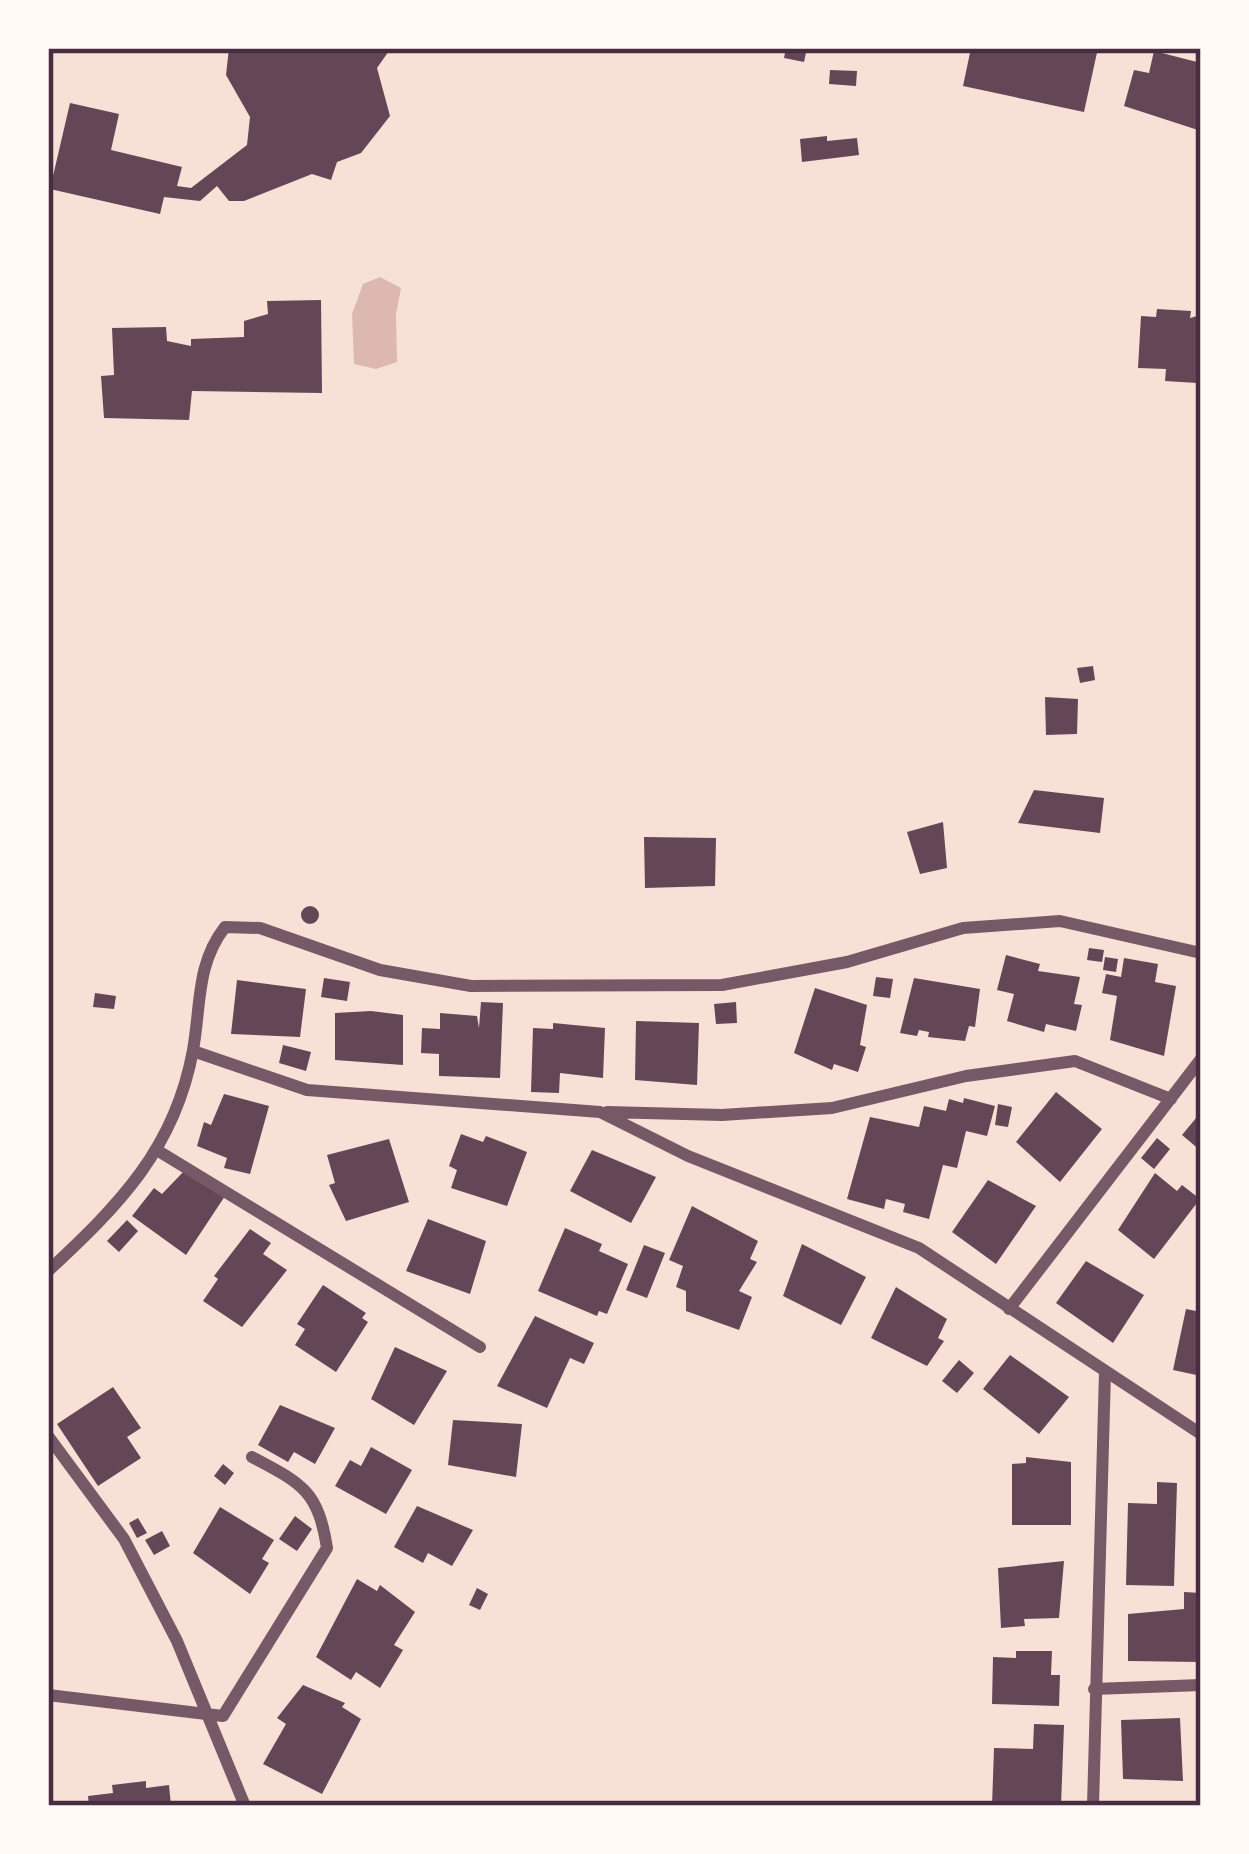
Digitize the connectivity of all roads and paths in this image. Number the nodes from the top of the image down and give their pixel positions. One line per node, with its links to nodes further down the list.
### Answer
1 (1201, 953): 2 (street)
2 (193, 1051): 5 (street); 6 (street)
3 (1201, 1059): 4 (street)
4 (1171, 1099): 5 (street); 8 (street)
5 (600, 1112): 8 (street)
6 (160, 1152): 7 (street); 9 (street)
7 (48, 1271)
8 (1009, 1310): 10 (street)
9 (480, 1347)
10 (1105, 1372): 11 (street); 15 (street)
11 (1201, 1434)
12 (48, 1436): 17 (street)
13 (252, 1457): 17 (street)
14 (1201, 1685): 15 (street)
15 (1094, 1689): 19 (street)
16 (48, 1695): 17 (street)
17 (204, 1714): 18 (street)
18 (245, 1806)
19 (1093, 1806)

